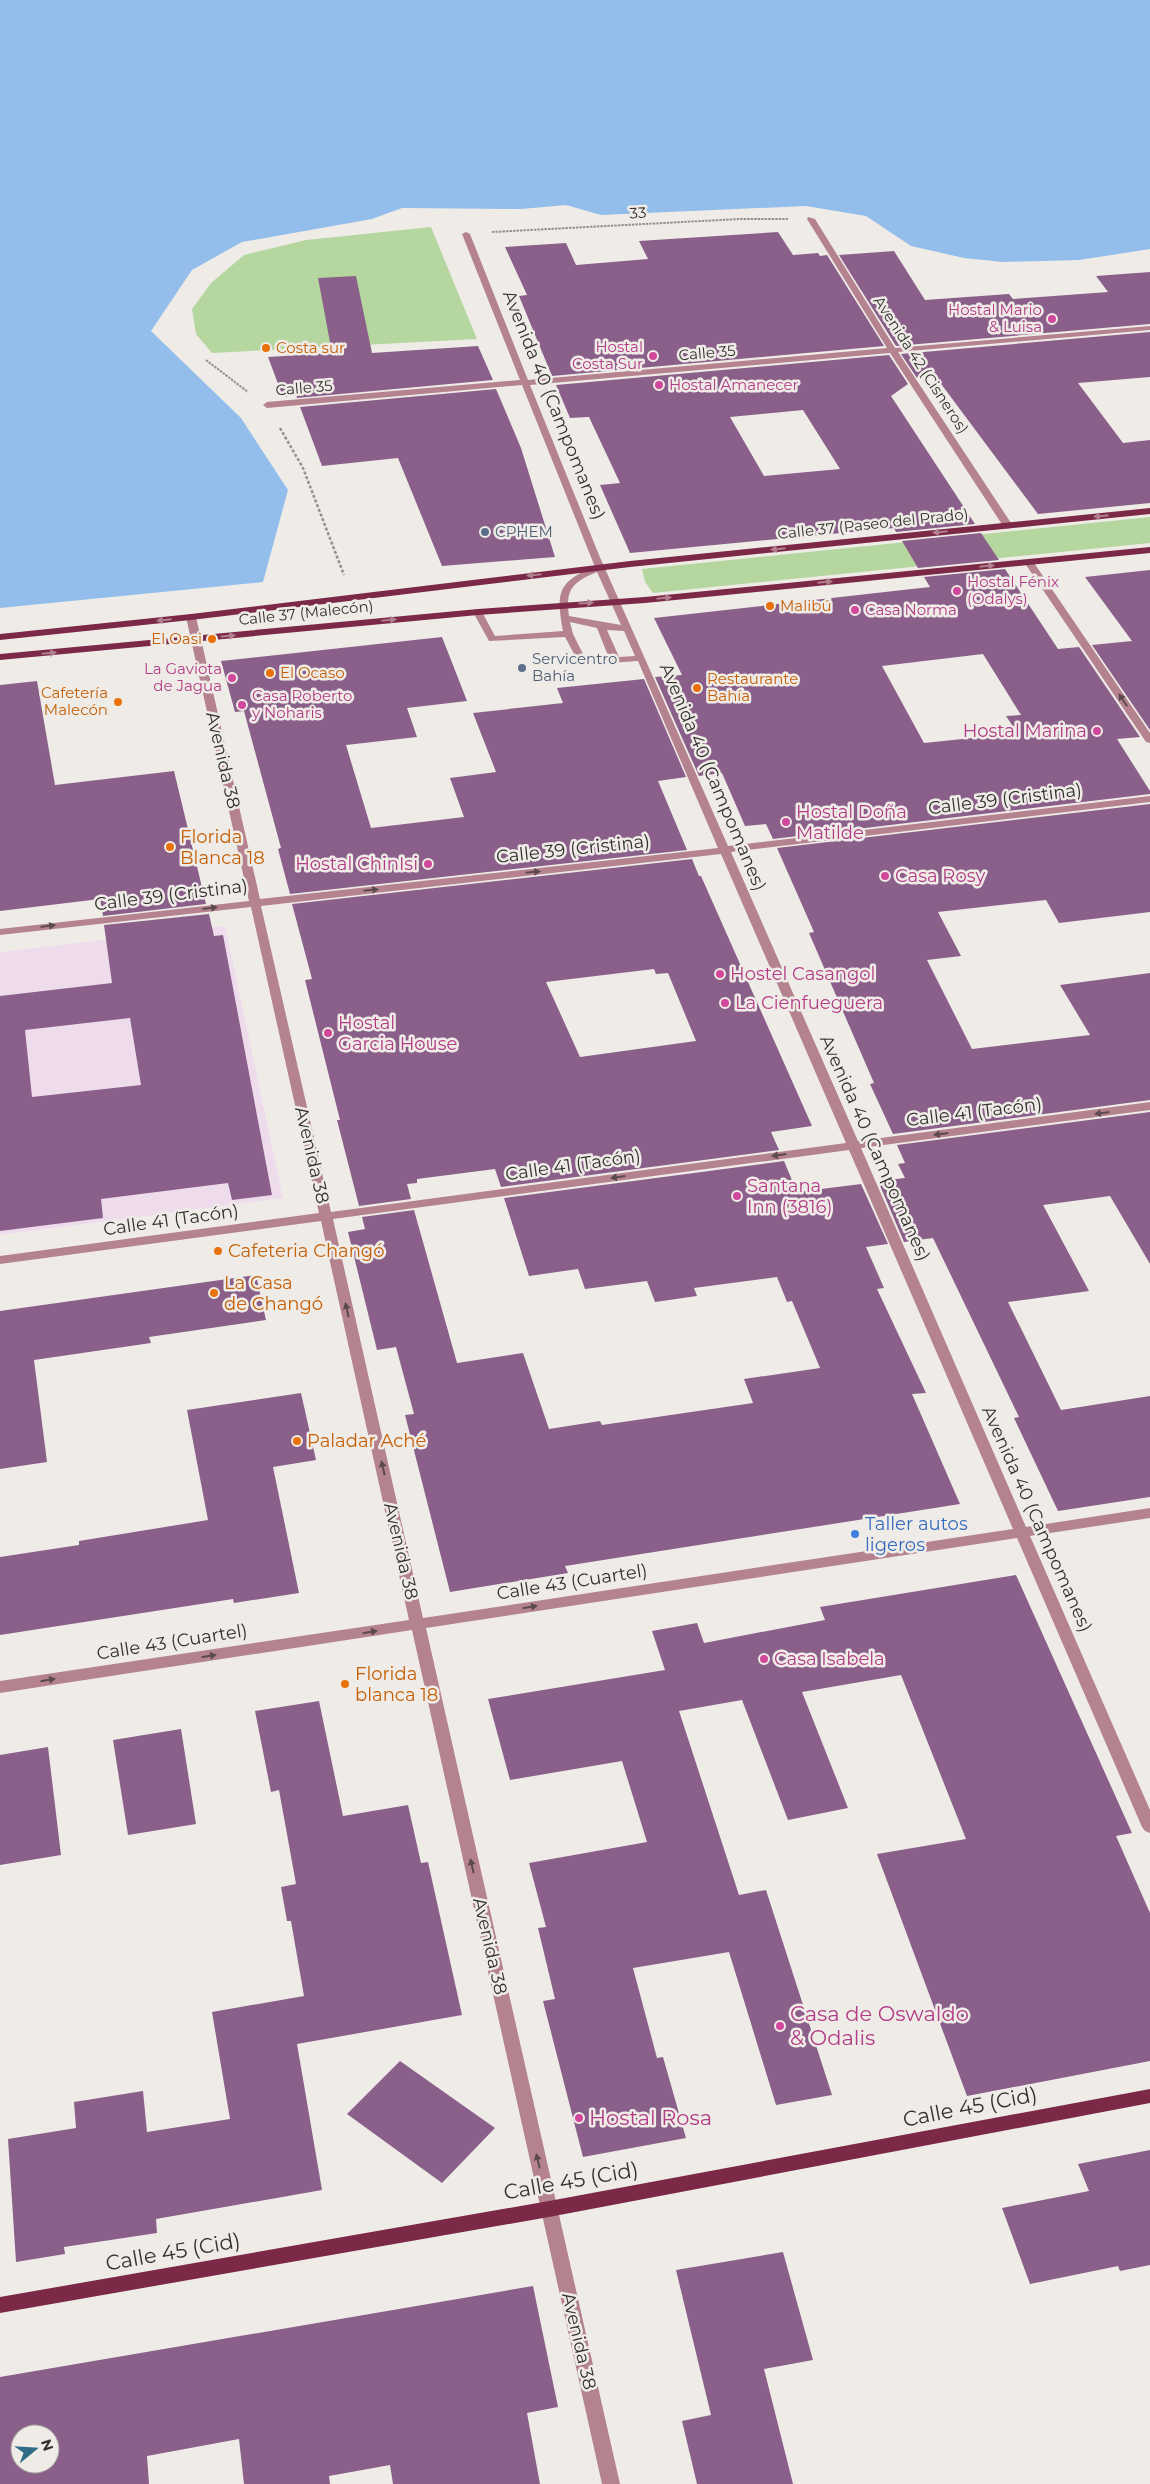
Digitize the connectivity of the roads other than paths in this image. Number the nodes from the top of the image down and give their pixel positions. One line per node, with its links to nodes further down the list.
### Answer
1 (811, 219): 4 (street, Avenida 42 (Cisneros))
2 (466, 234): 5 (street, Avenida 40 (Campomanes))
3 (1150, 328): 4 (street, Calle 35)
4 (893, 351): 5 (street, Calle 35); 8 (street, Avenida 42 (Cisneros))
5 (525, 382): 6 (street, Calle 35); 11 (street, Avenida 40 (Campomanes))
6 (267, 405)
7 (1150, 511): 8 (main road, Calle 37 (Paseo del Prado), one-way to 8)
8 (1008, 526): 11 (main road, Calle 37 (Paseo del Prado), one-way to 11)
9 (1150, 550): 10 (main road)
10 (1030, 562): 12 (main road, one-way to 10); 25 (street, one-way to 10)
11 (600, 568): 12 (street, Avenida 40 (Campomanes)); 13 (street); 15 (main road, Calle 37 (Malecón), one-way to 15)
12 (615, 601): 13 (main road, Calle 37 (Malecón), one-way to 12); 18 (street, Avenida 40 (Campomanes))
13 (561, 604): 14 (main road, Calle 37 (Malecón)); 16 (street)
14 (478, 612): 19 (street); 21 (main road, Calle 37 (Malecón), one-way to 14)
15 (191, 617): 20 (main road, Calle 37 (Malecón), one-way to 20); 21 (street, Avenida 38)
16 (564, 618): 17 (street); 19 (street)
17 (601, 626): 18 (street); 24 (street)
18 (628, 630): 23 (street, Avenida 40 (Campomanes))
19 (568, 634): 24 (street)
20 (0, 637)
21 (196, 639): 22 (main road, Calle 37 (Malecón), one-way to 21); 28 (street, Avenida 38)
22 (0, 657)
23 (641, 658): 24 (street); 27 (street, Avenida 40 (Campomanes))
24 (615, 660)
25 (1150, 740)
26 (1150, 799): 27 (street, Calle 39 (Cristina))
27 (725, 850): 28 (street, Calle 39 (Cristina), one-way to 27); 31 (street, Avenida 40 (Campomanes))
28 (255, 903): 29 (street, Calle 39 (Cristina), one-way to 28); 32 (street, Avenida 38)
29 (0, 932)
30 (1150, 1106): 31 (street, Calle 41 (Tacón), one-way to 31)
31 (853, 1145): 32 (street, Calle 41 (Tacón), one-way to 32); 35 (street, Avenida 40 (Campomanes))
32 (326, 1216): 33 (street, Calle 41 (Tacón)); 36 (street, Avenida 38, one-way to 32)
33 (0, 1260)
34 (1150, 1513): 35 (street, Calle 43 (Cuartel))
35 (1023, 1533): 36 (street, Calle 43 (Cuartel), one-way to 35); 38 (street, Avenida 40 (Campomanes))
36 (418, 1624): 37 (street, Calle 43 (Cuartel), one-way to 36); 40 (street, Avenida 38, one-way to 36)
37 (0, 1687)
38 (1150, 1826)
39 (1150, 2096): 40 (main road, Calle 45 (Cid))
40 (549, 2209): 41 (main road, Calle 45 (Cid)); 42 (street, Avenida 38)
41 (0, 2305)
42 (611, 2484)

